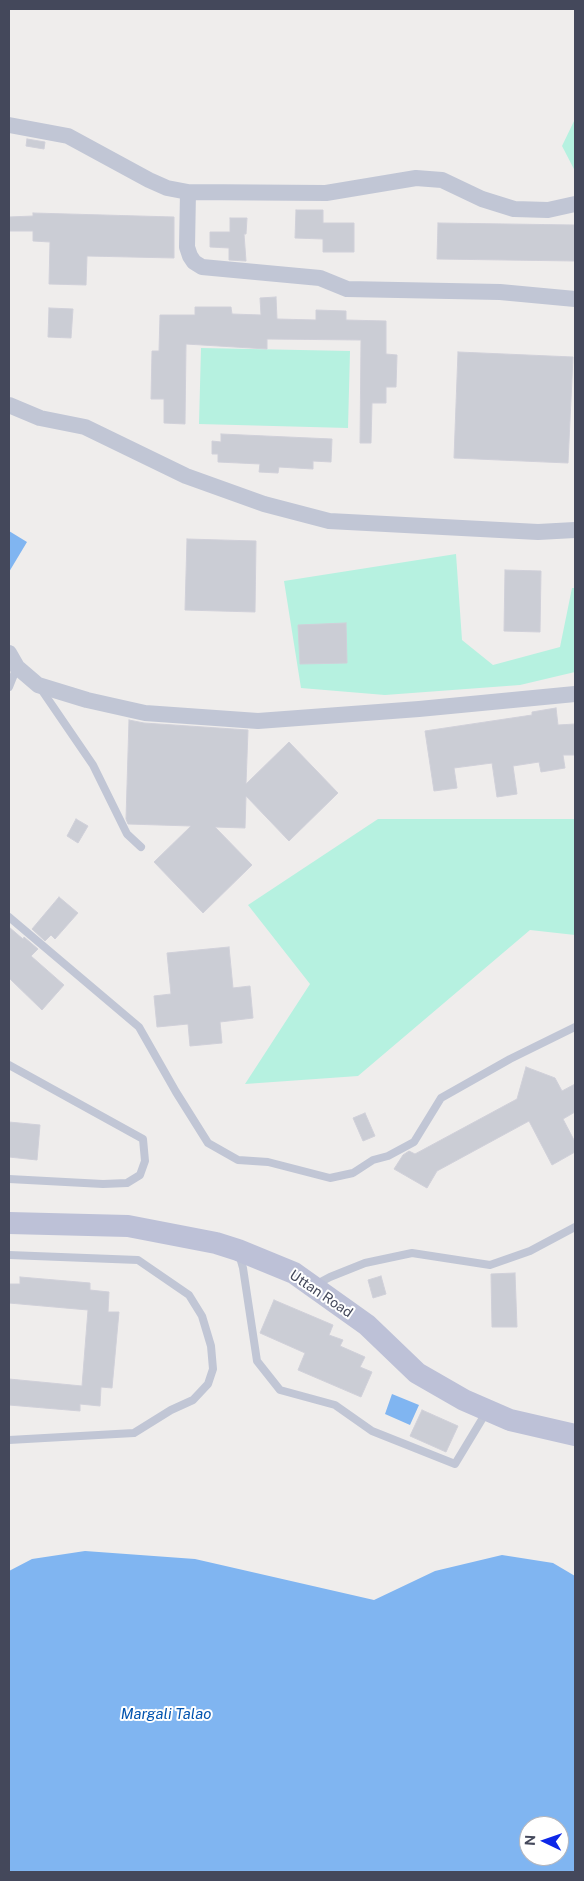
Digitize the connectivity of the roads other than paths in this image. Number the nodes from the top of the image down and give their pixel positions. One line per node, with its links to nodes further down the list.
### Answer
1 (9, 125): 2 (street)
2 (188, 192): 3 (street); 4 (street)
3 (575, 204)
4 (575, 299)
5 (9, 405): 6 (street)
6 (575, 530)
7 (13, 660): 8 (street); 9 (lane)
8 (38, 684): 10 (street); 11 (lane)
9 (9, 687)
10 (575, 694)
11 (141, 847)
12 (9, 917): 13 (lane)
13 (575, 1027)
14 (9, 1065): 15 (lane)
15 (9, 1179)
16 (9, 1223): 18 (main road, Uttan Road)
17 (575, 1227): 20 (lane)
18 (238, 1250): 20 (main road, Uttan Road); 21 (lane)
19 (9, 1255): 23 (lane)
20 (313, 1286): 21 (main road, Uttan Road)
21 (488, 1410): 22 (main road, Uttan Road)
22 (575, 1435)
23 (9, 1440)

